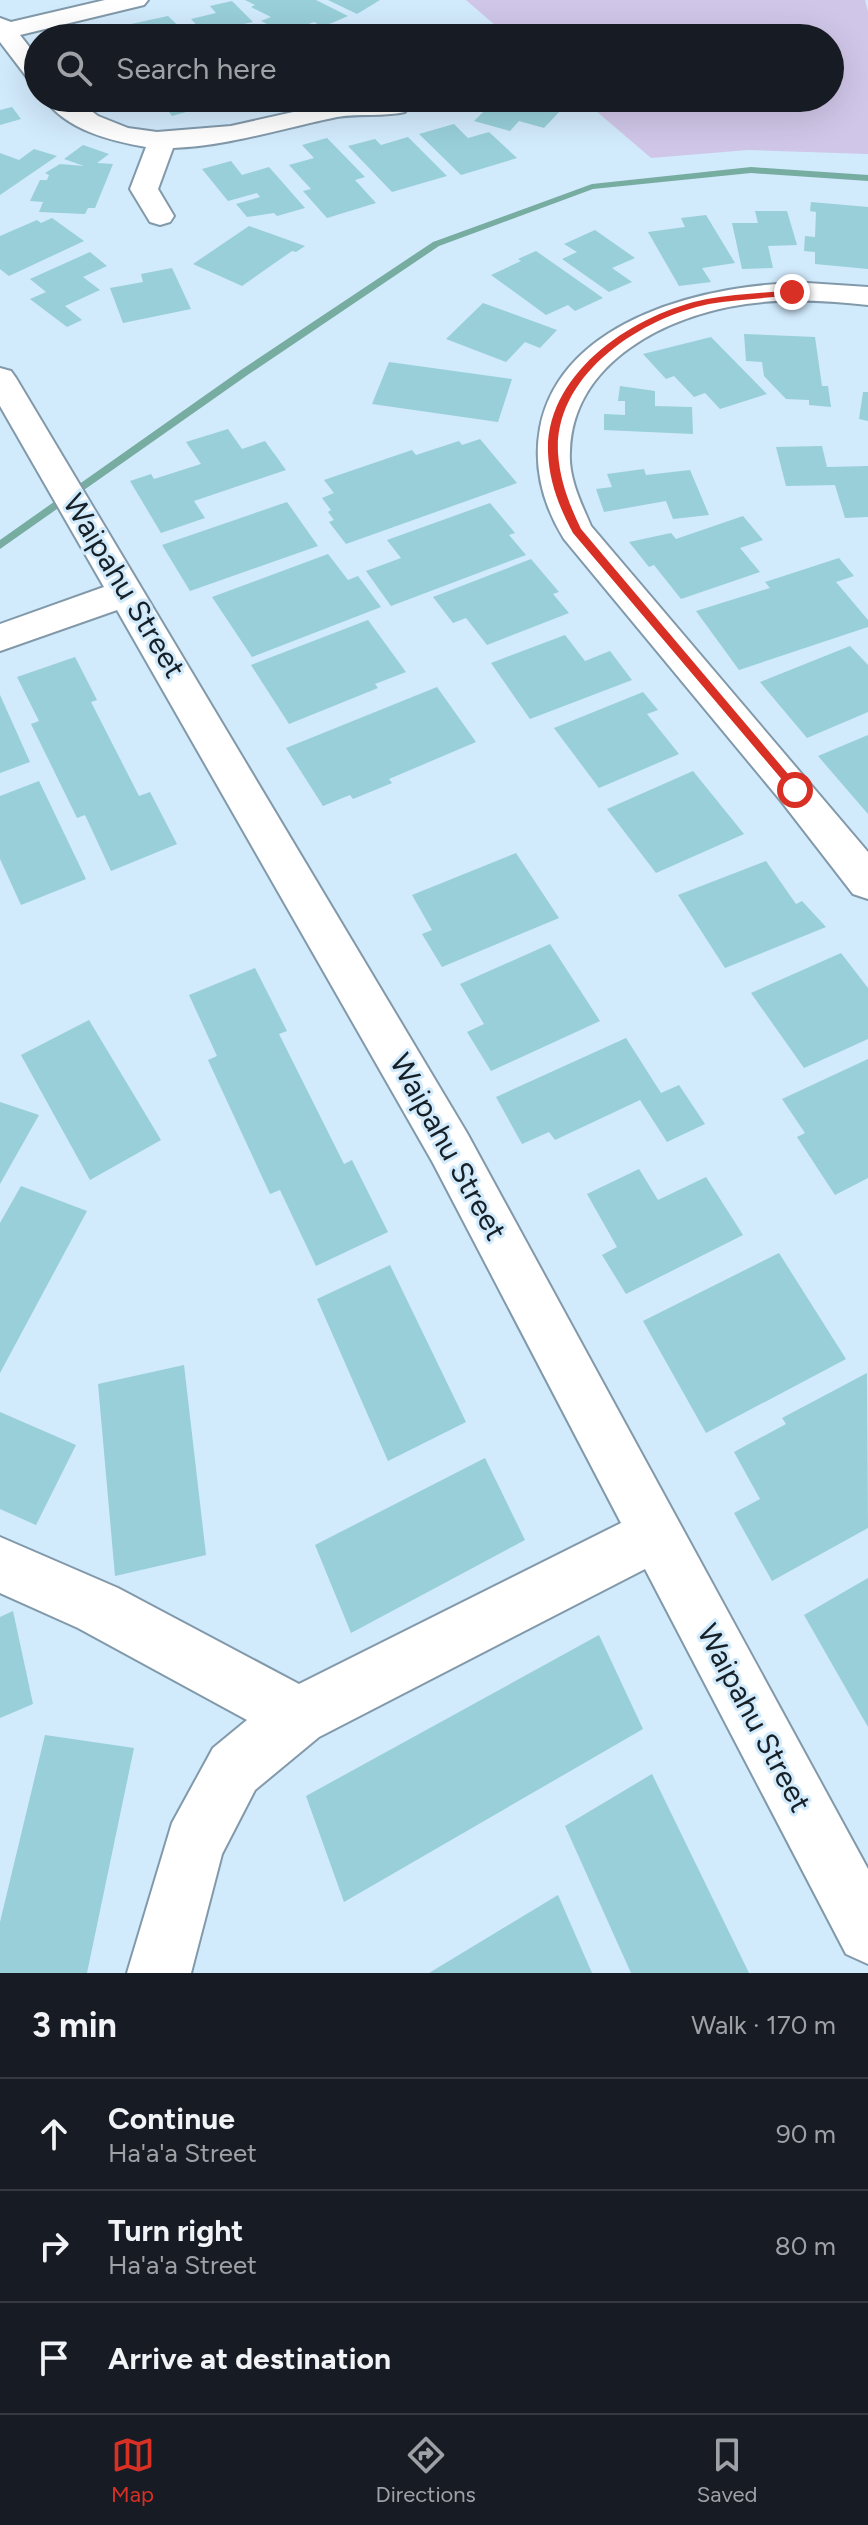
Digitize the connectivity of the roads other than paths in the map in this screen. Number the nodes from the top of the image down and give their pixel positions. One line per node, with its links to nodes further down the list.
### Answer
1 (136, 0): 2 (street)
2 (2, 28): 3 (street)
3 (24, 57)
4 (75, 112): 6 (street)
5 (330, 112): 6 (street)
6 (162, 141): 7 (street)
7 (160, 216)
8 (868, 296): 12 (street)
9 (0, 378): 10 (street, Waipahu Street)
10 (128, 592): 11 (street); 13 (street, Waipahu Street)
11 (0, 638)
12 (868, 882)
13 (656, 1534): 15 (street); 16 (street, Waipahu Street)
14 (0, 1565): 15 (street)
15 (298, 1716): 17 (street)
16 (868, 1932)
17 (159, 1973)

